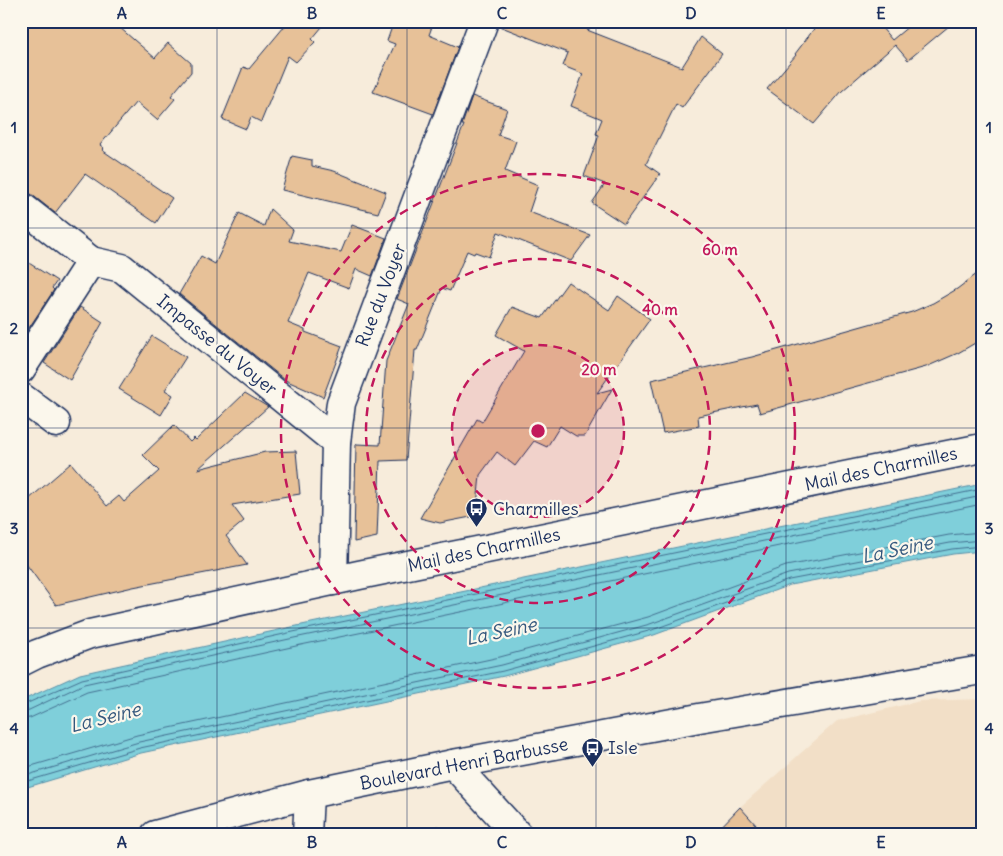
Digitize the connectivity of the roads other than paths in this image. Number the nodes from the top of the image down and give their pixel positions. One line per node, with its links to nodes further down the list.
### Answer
1 (484, 21): 7 (main road, Rue du Voyer)
2 (21, 206): 3 (main road)
3 (91, 261): 4 (main road); 7 (main road, Impasse du Voyer)
4 (21, 369)
5 (21, 397): 6 (main road)
6 (56, 423)
7 (336, 442): 9 (main road, Rue du Voyer)
8 (982, 448): 9 (main road, Mail des Charmilles)
9 (333, 581): 10 (main road, Mail des Charmilles)
10 (21, 662)
11 (982, 670): 12 (main road, Boulevard Henri Barbusse)
12 (453, 764): 13 (main road, Boulevard Henri Barbusse); 16 (main road)
13 (310, 794): 14 (main road, Boulevard Henri Barbusse); 15 (main road)
14 (156, 835)
15 (307, 835)
16 (518, 835)

